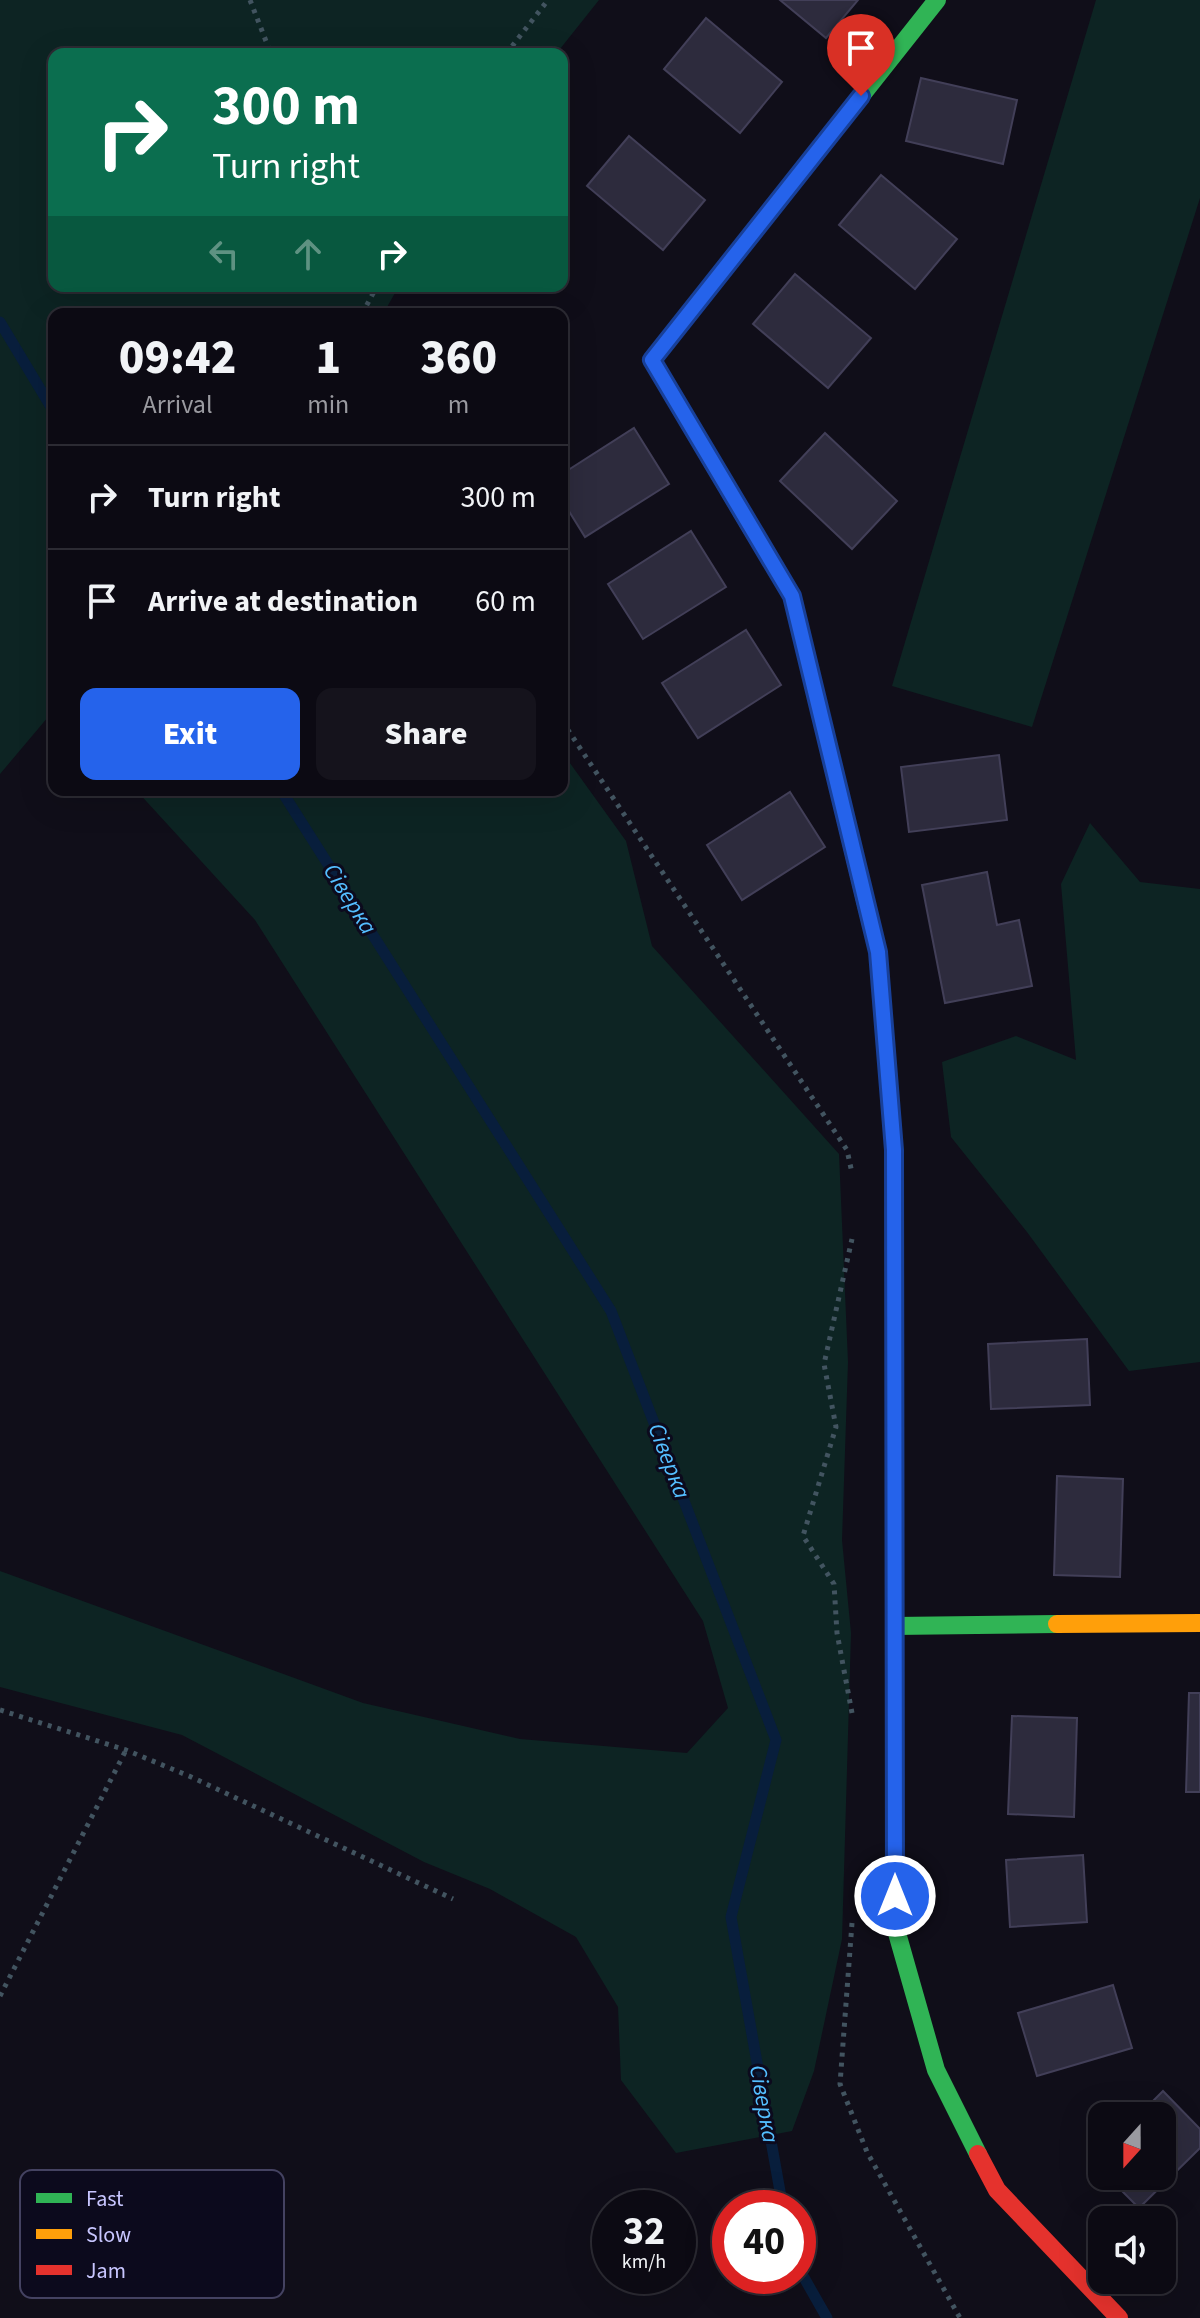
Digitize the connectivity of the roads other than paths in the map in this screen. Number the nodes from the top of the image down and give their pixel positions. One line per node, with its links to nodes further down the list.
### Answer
1 (937, 0): 3 (street)
2 (1200, 1623): 3 (street)
3 (894, 1626): 4 (street)
4 (1119, 2318)

